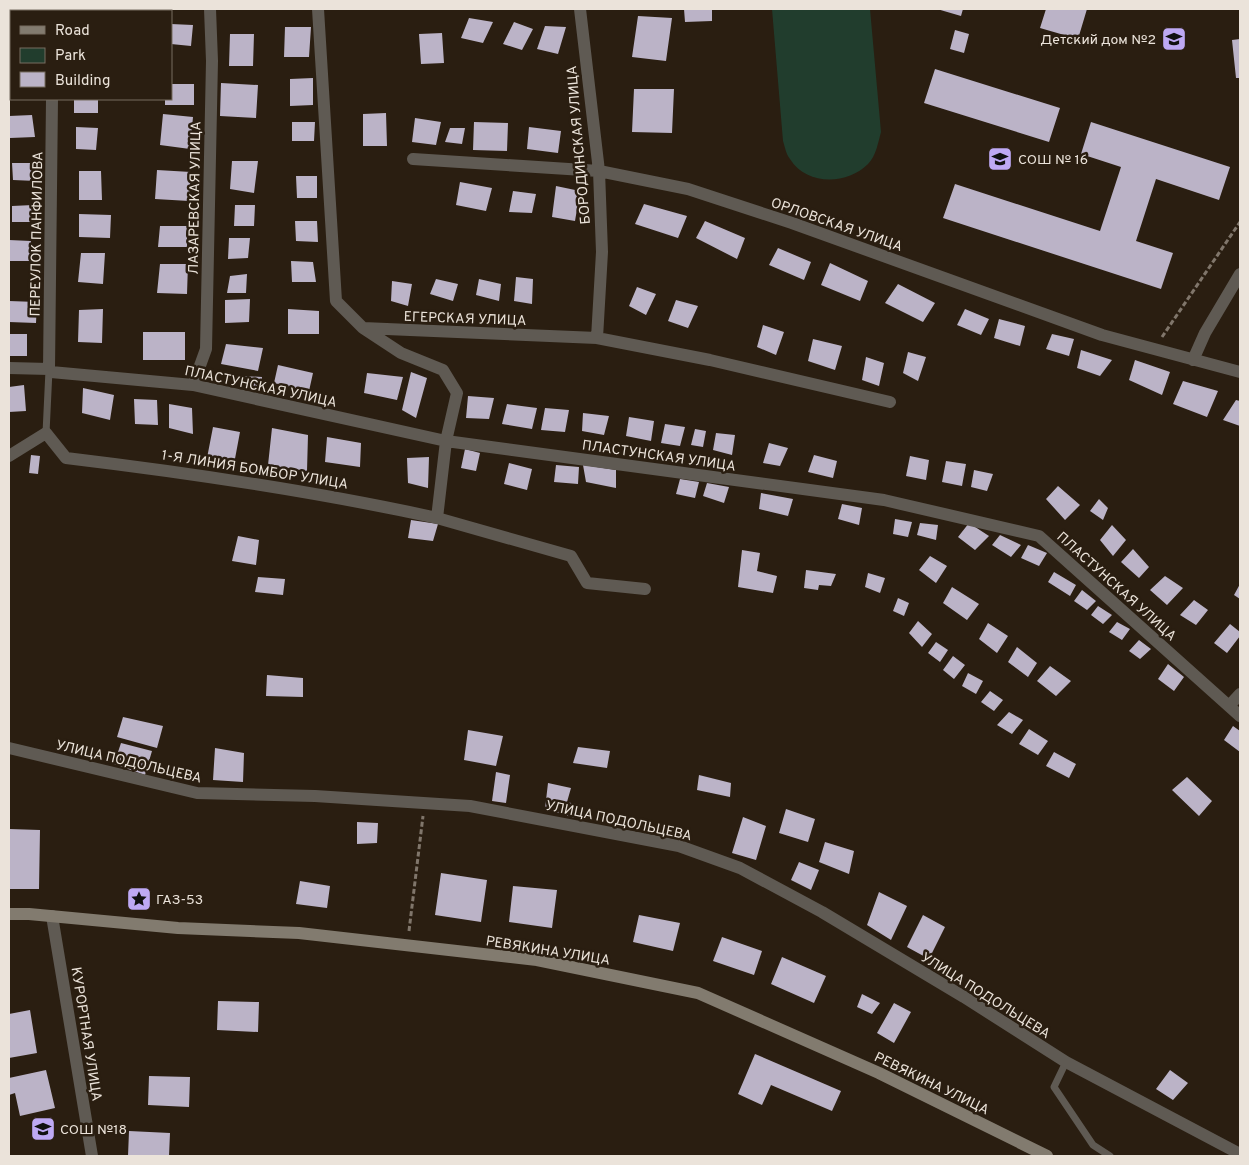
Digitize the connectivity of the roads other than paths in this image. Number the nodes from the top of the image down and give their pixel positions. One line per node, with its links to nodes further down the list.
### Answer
1 (124, 9): 5 (street)
2 (210, 9): 16 (street, ЛАЗАРЕВСКАЯ УЛИЦА)
3 (318, 9): 10 (street)
4 (580, 9): 8 (street, БОРОДИНСКАЯ УЛИЦА)
5 (88, 10)
6 (52, 100): 14 (street, ПЕРЕУЛОК ПАНФИЛОВА)
7 (413, 159): 8 (street, ОРЛОВСКАЯ УЛИЦА)
8 (598, 172): 11 (street, БОРОДИНСКАЯ УЛИЦА); 12 (street, ОРЛОВСКАЯ УЛИЦА)
9 (1240, 274): 12 (street)
10 (363, 328): 11 (street, ЕГЕРСКАЯ УЛИЦА); 19 (street)
11 (596, 338): 17 (street, ЕГЕРСКАЯ УЛИЦА)
12 (1193, 360): 15 (street, ОРЛОВСКАЯ УЛИЦА)
13 (9, 368): 14 (street, ПЛАСТУНСКАЯ УЛИЦА)
14 (49, 370): 16 (street, ПЛАСТУНСКАЯ УЛИЦА); 18 (lane)
15 (1240, 372)
16 (193, 386): 19 (street, ПЛАСТУНСКАЯ УЛИЦА)
17 (890, 402)
18 (46, 433): 20 (street); 21 (street, 1-Я ЛИНИЯ БОМБОР УЛИЦА)
19 (446, 441): 21 (street); 24 (street, ПЛАСТУНСКАЯ УЛИЦА)
20 (9, 456)
21 (437, 518): 22 (street, 1-Я ЛИНИЯ БОМБОР УЛИЦА)
22 (645, 589)
23 (1240, 694): 24 (street)
24 (1229, 706): 25 (street, ПЛАСТУНСКАЯ УЛИЦА)
25 (1240, 716)
26 (9, 748): 29 (street, УЛИЦА ПОДОЛЬЦЕВА)
27 (9, 914): 28 (main road, РЕВЯКИНА УЛИЦА)
28 (52, 916): 31 (street, КУРОРТНАЯ УЛИЦА); 32 (main road, РЕВЯКИНА УЛИЦА)
29 (1066, 1062): 30 (street, УЛИЦА ПОДОЛЬЦЕВА); 33 (lane)
30 (1240, 1154)
31 (92, 1156)
32 (1047, 1156)
33 (1110, 1156)

